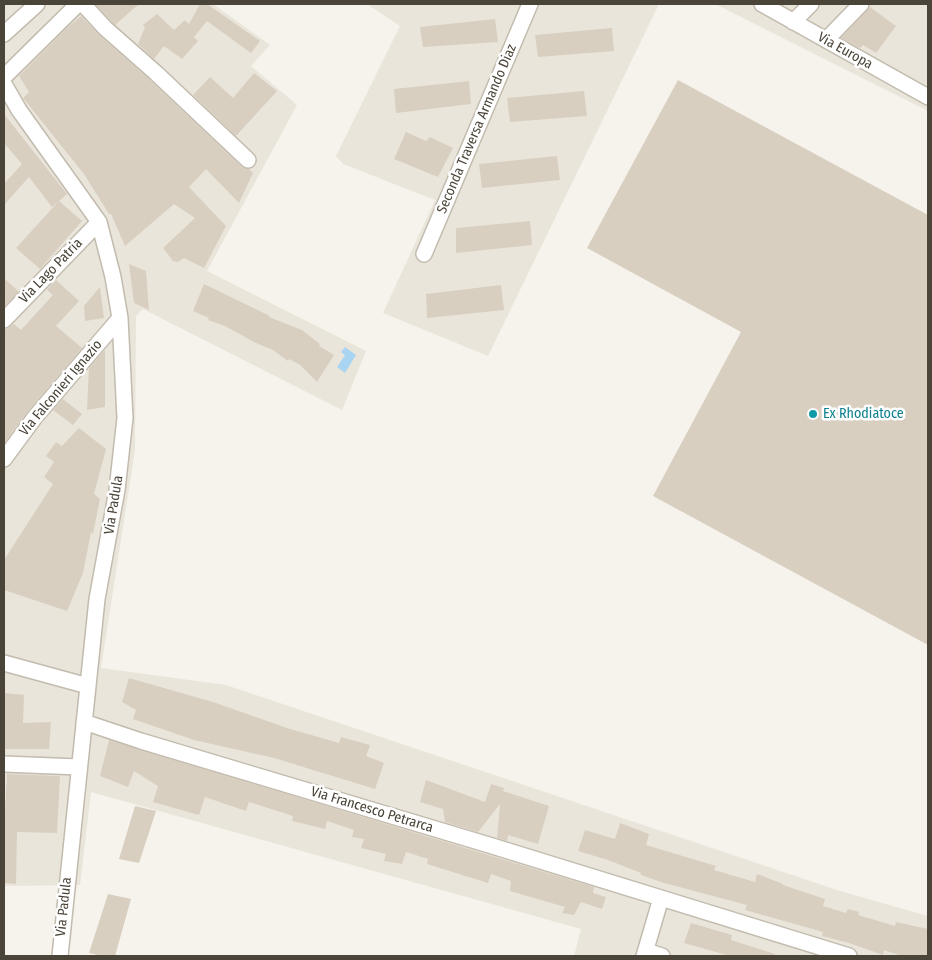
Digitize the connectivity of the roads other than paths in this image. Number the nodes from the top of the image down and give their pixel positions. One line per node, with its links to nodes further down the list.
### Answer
1 (37, 4): 9 (street)
2 (78, 4): 11 (street)
3 (83, 4): 14 (street)
4 (530, 4): 16 (street, Seconda Traversa Armando Diaz)
5 (762, 4): 8 (street, Via Europa)
6 (811, 4): 8 (street)
7 (861, 4): 10 (street)
8 (793, 22): 10 (street, Via Europa)
9 (4, 34)
10 (826, 40): 13 (street, Via Europa)
11 (4, 77)
12 (4, 84): 15 (street, Via Padula)
13 (928, 98)
14 (248, 160)
15 (99, 222): 17 (street, Via Padula); 18 (street, Via Lago Patria)
16 (424, 254)
17 (120, 318): 19 (street, Via Falconieri Ignazio); 21 (street, Via Padula)
18 (4, 320)
19 (4, 459)
20 (4, 663): 21 (street)
21 (88, 686): 22 (street, Via Padula)
22 (84, 722): 24 (street, Via Padula); 25 (street, Via Francesco Petrarca)
23 (4, 764): 24 (street)
24 (79, 767): 27 (street, Via Padula)
25 (661, 898): 26 (street); 29 (street, Via Francesco Petrarca)
26 (645, 954): 28 (street)
27 (60, 956)
28 (662, 956)
29 (849, 956)

